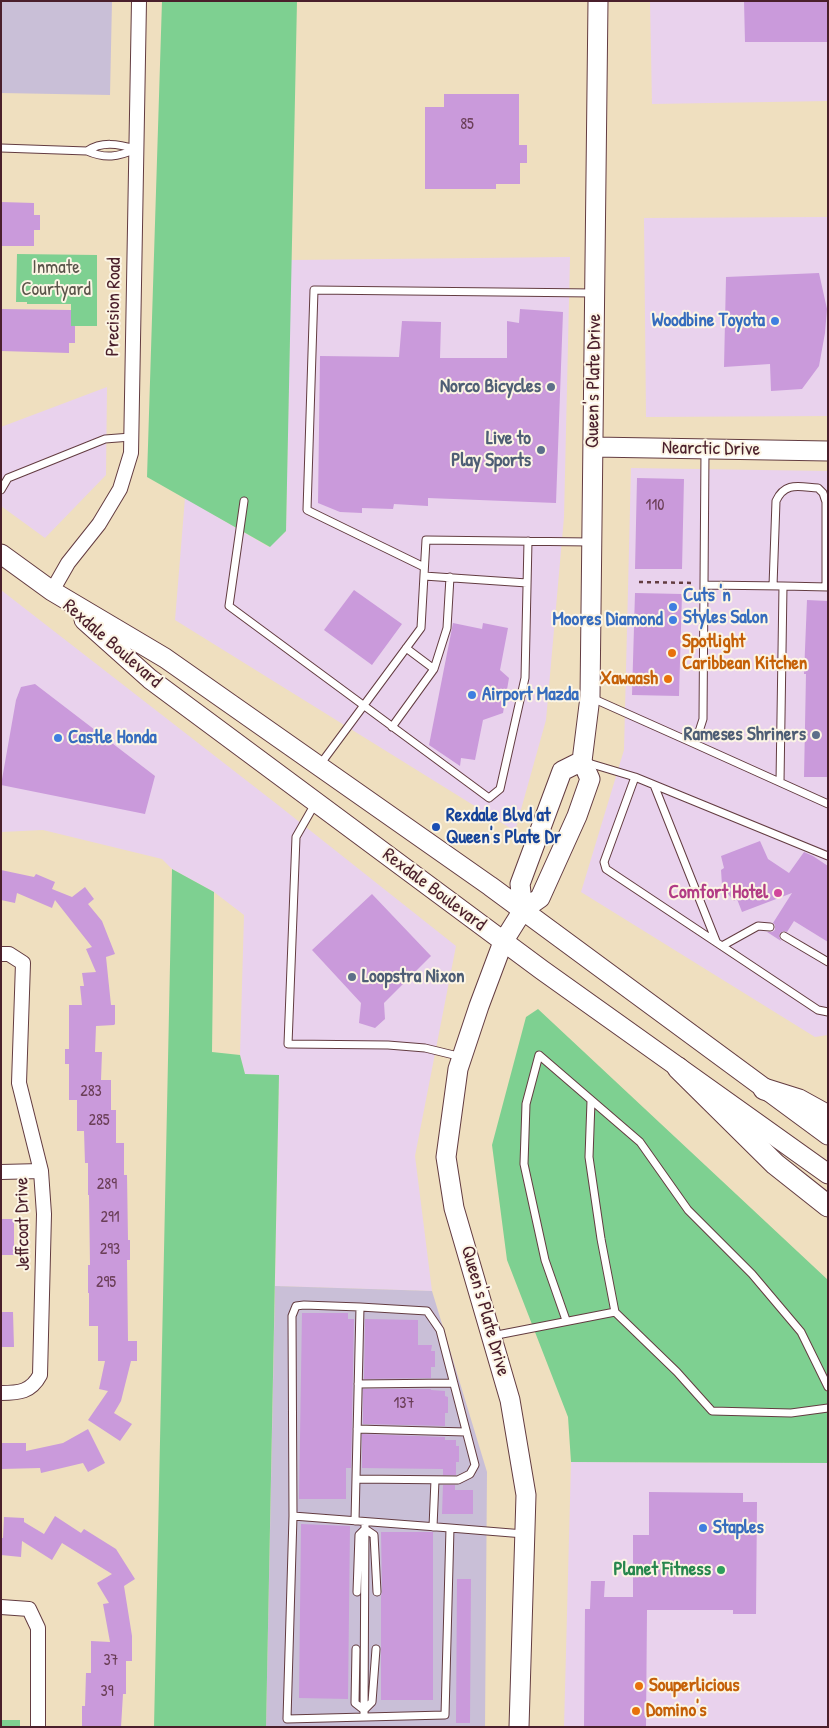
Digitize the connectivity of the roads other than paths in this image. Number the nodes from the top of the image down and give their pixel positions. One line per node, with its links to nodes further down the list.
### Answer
1 (139, 1): 4 (street, Precision Road)
2 (598, 1): 6 (street, Queen's Plate Drive)
3 (1, 148): 5 (lane)
4 (136, 149): 5 (lane); 5 (lane); 7 (street, Precision Road)
5 (86, 151)
6 (595, 293): 8 (street, Queen's Plate Drive); 16 (lane)
7 (131, 437): 11 (lane); 24 (street, Precision Road)
8 (594, 447): 9 (street, Nearctic Drive); 14 (street, Queen's Plate Drive)
9 (705, 448): 10 (street, Nearctic Drive); 20 (lane)
10 (828, 451)
11 (1, 490)
12 (244, 502): 28 (lane)
13 (528, 541): 14 (lane); 16 (lane); 19 (lane)
14 (592, 542): 27 (street, Queen's Plate Drive)
15 (1, 554): 24 (street, Rexdale Boulevard)
16 (424, 566): 17 (lane)
17 (424, 576): 18 (lane); 25 (lane)
18 (450, 577): 19 (lane); 26 (lane)
19 (526, 583): 29 (lane)
20 (704, 584): 21 (lane); 30 (lane)
21 (773, 586): 22 (lane); 23 (lane)
22 (783, 586): 23 (lane); 34 (lane)
23 (827, 587)
24 (52, 591): 32 (street, Rexdale Boulevard); 36 (street, Rexdale Boulevard)
25 (406, 648): 26 (lane); 28 (lane)
26 (434, 668): 29 (lane)
27 (590, 697): 30 (lane); 31 (street, Queen's Plate Drive)
28 (363, 706): 29 (lane); 32 (lane)
29 (392, 727)
30 (695, 744): 34 (lane)
31 (582, 761): 33 (lane); 39 (street); 39 (street, Queen's Plate Drive)
32 (318, 766): 39 (street, Rexdale Boulevard)
33 (634, 777): 35 (lane); 43 (lane)
34 (780, 782): 37 (lane)
35 (654, 785): 38 (lane); 43 (lane)
36 (316, 802): 42 (street, Rexdale Boulevard); 47 (lane)
37 (828, 804)
38 (828, 856)
39 (523, 910): 42 (street, Queen's Plate Drive); 49 (street, Rexdale Boulevard)
40 (770, 928): 43 (lane)
41 (784, 936): 45 (lane)
42 (502, 942): 47 (street, Queen's Plate Drive); 48 (street, Rexdale Boulevard)
43 (719, 944): 46 (lane)
44 (1, 954): 54 (street, Jeffcoat Drive)
45 (828, 962)
46 (828, 1012)
47 (462, 1057): 60 (street, Queen's Plate Drive)
48 (678, 1068): 55 (street, Rexdale Boulevard); 56 (main road)
49 (764, 1088): 51 (main road); 52 (street, Rexdale Boulevard)
50 (591, 1101): 58 (lane); 59 (lane); 63 (lane)
51 (828, 1116)
52 (828, 1135)
53 (1, 1172): 54 (street)
54 (41, 1172): 64 (street, Jeffcoat Drive)
55 (828, 1174)
56 (828, 1206)
57 (360, 1307): 61 (lane); 62 (lane); 70 (lane)
58 (614, 1312): 59 (lane); 65 (lane)
59 (566, 1320): 60 (lane)
60 (492, 1336): 75 (street, Queen's Plate Drive)
61 (453, 1383): 62 (lane); 67 (lane)
62 (358, 1384): 66 (lane)
63 (828, 1387)
64 (1, 1393)
65 (828, 1408)
66 (357, 1429): 67 (lane); 68 (lane)
67 (466, 1432): 69 (lane)
68 (356, 1479): 69 (lane); 71 (lane)
69 (435, 1480): 73 (lane)
70 (293, 1516): 71 (lane); 81 (lane)
71 (355, 1521): 72 (lane)
72 (365, 1525): 73 (lane); 76 (lane); 77 (lane); 81 (lane)
73 (434, 1527): 74 (lane)
74 (450, 1528): 75 (lane); 81 (lane)
75 (525, 1534): 83 (street, Queen's Plate Drive)
76 (356, 1592)
77 (377, 1592)
78 (1, 1607): 82 (street)
79 (356, 1649): 81 (lane)
80 (376, 1649): 81 (lane)
81 (364, 1713)
82 (38, 1727)
83 (519, 1727)

